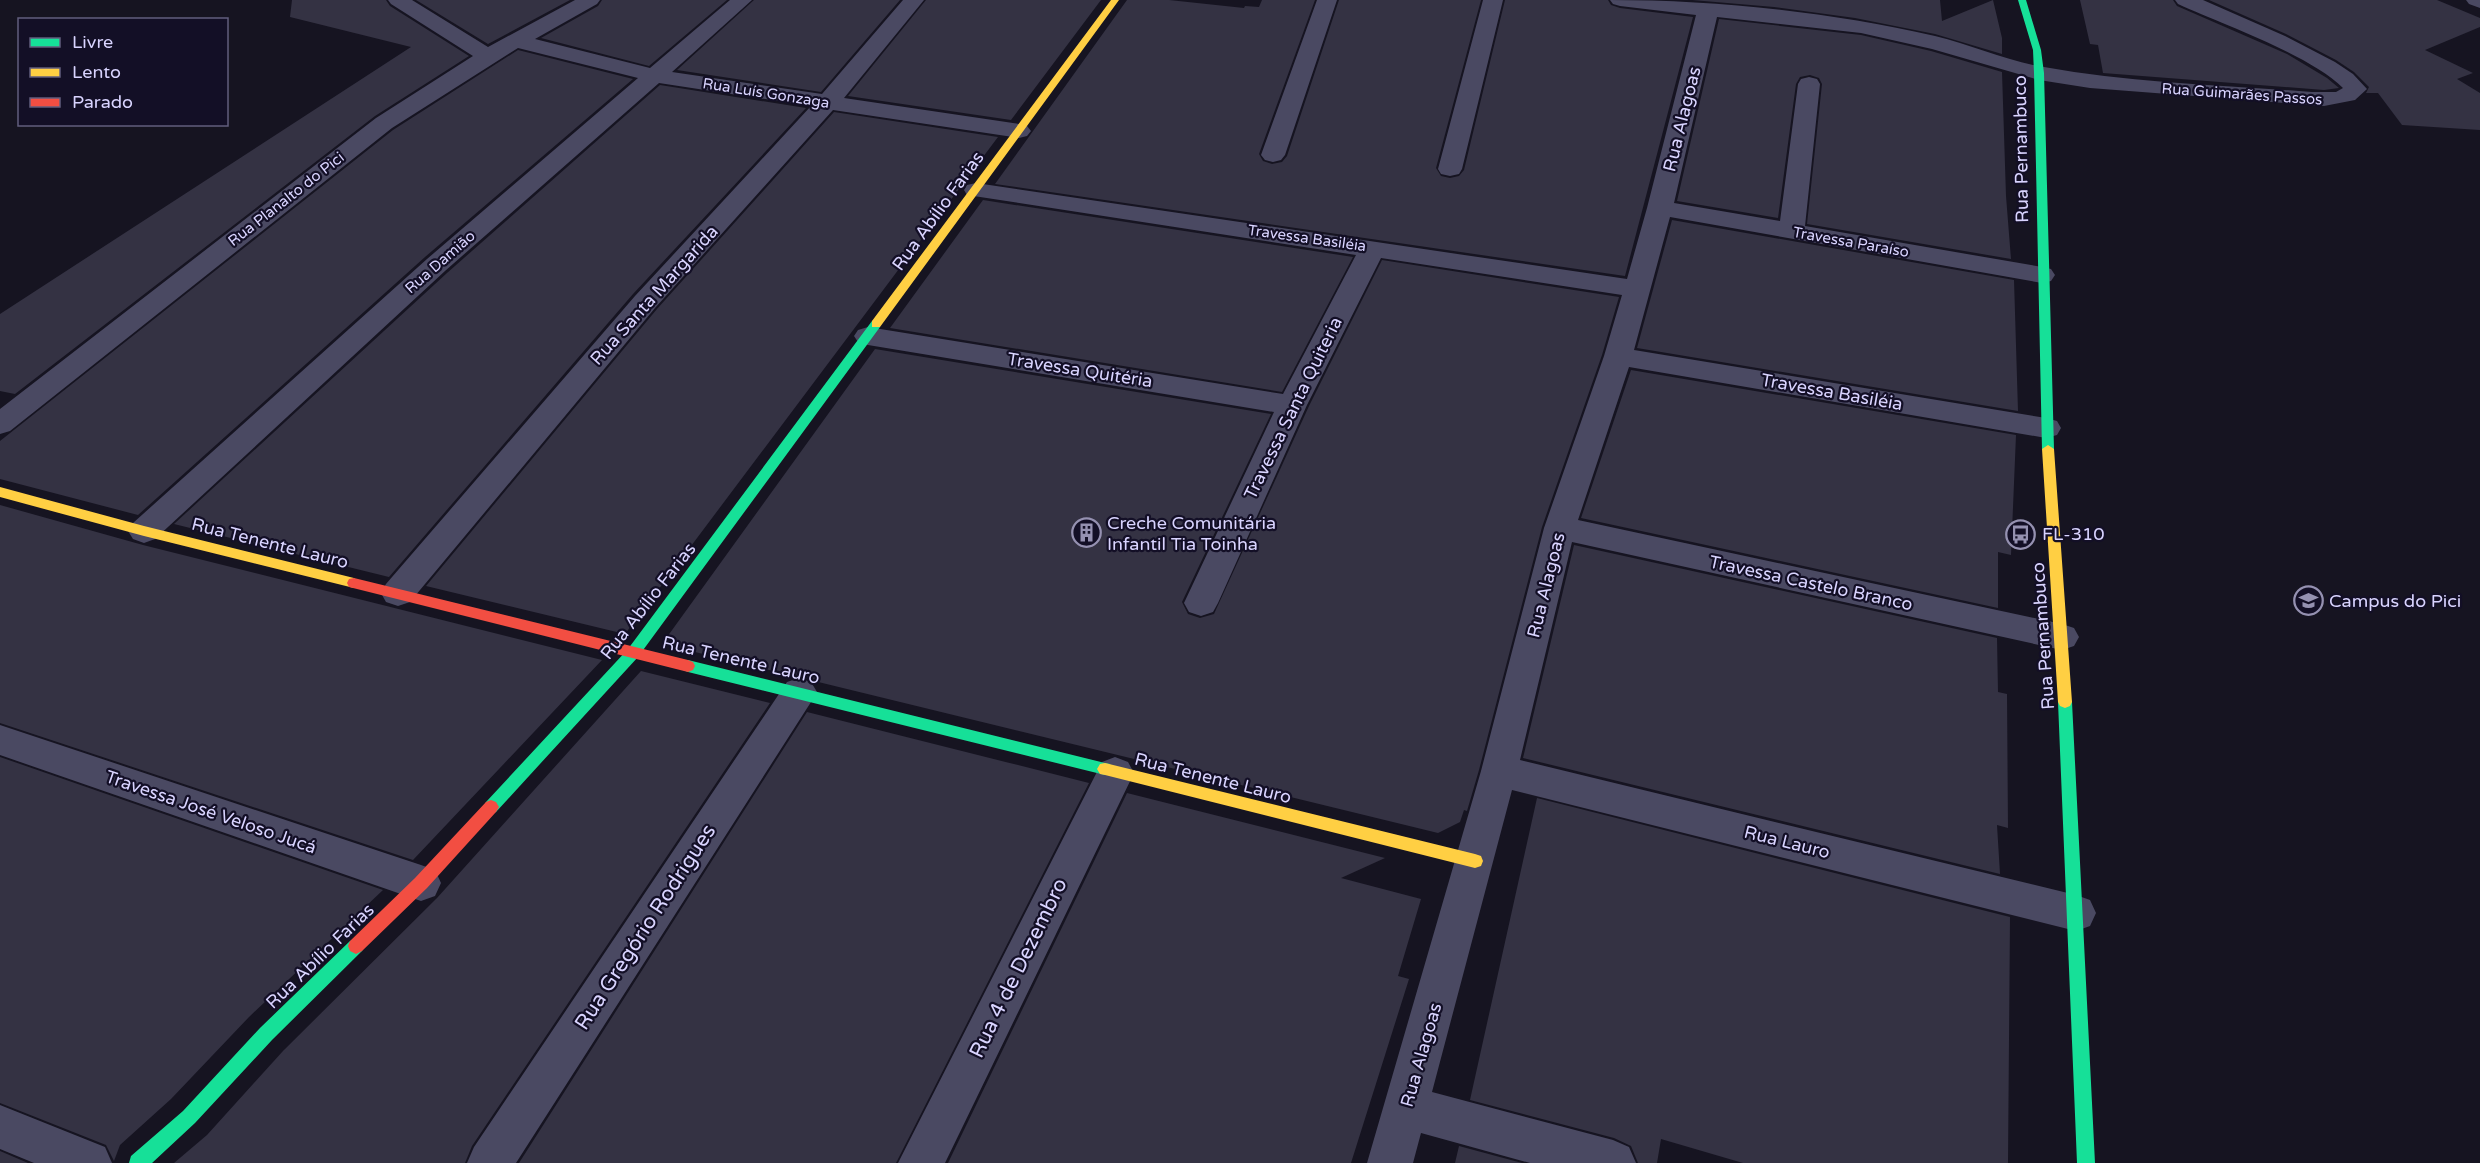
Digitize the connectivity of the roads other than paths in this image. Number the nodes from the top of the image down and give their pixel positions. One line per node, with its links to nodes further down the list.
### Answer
1 (398, 0): 15 (street)
2 (590, 0): 14 (street, Rua Planalto do Pici)
3 (742, 0): 17 (street, Rua Damião)
4 (914, 0): 19 (street, Rua Santa Margarida)
5 (1115, 0): 20 (street, Rua Abílio Farias)
6 (1327, 0): 21 (street)
7 (1493, 0): 22 (street)
8 (1620, 0): 13 (street)
9 (2022, 0): 16 (street, Rua Pernambuco)
10 (2185, 0): 16 (street, Rua Guimarães Passos)
11 (2476, 0): 12 (street)
12 (2480, 2)
13 (1708, 10): 16 (street); 24 (street, Rua Alagoas)
14 (516, 41): 15 (street, Rua Planalto do Pici); 17 (street, Rua Luís Gonzaga)
15 (488, 56): 32 (street, Rua Planalto do Pici)
16 (2038, 73): 27 (street, Rua Pernambuco)
17 (656, 76): 19 (street, Rua Luís Gonzaga); 36 (street, Rua Damião)
18 (1809, 84): 25 (street)
19 (828, 102): 20 (street, Rua Luís Gonzaga); 37 (street, Rua Santa Margarida)
20 (1019, 131): 23 (street, Rua Abílio Farias)
21 (1273, 155)
22 (1450, 169)
23 (976, 190): 26 (street, Travessa Basiléia); 29 (street, Rua Abílio Farias)
24 (1660, 208): 25 (street, Travessa Paraíso); 28 (street, Rua Alagoas)
25 (1791, 232): 27 (street, Travessa Paraíso)
26 (1373, 248): 28 (street, Travessa Basiléia); 31 (street, Travessa Santa Quiteria)
27 (2042, 274): 33 (street, Rua Pernambuco)
28 (1638, 289): 30 (street, Rua Alagoas)
29 (868, 336): 31 (street, Travessa Quitéria); 40 (street, Rua Abílio Farias)
30 (1618, 356): 33 (street, Travessa Basiléia); 35 (street, Rua Alagoas)
31 (1292, 405): 38 (street, Travessa Santa Quiteria)
32 (0, 424)
33 (2046, 428): 39 (street, Rua Pernambuco)
34 (0, 492): 36 (street, Rua Tenente Lauro)
35 (1560, 528): 39 (street, Travessa Castelo Branco); 43 (street, Rua Alagoas)
36 (144, 531): 37 (street, Rua Tenente Lauro)
37 (398, 593): 40 (street, Rua Tenente Lauro)
38 (1202, 603)
39 (2062, 637): 47 (street, Rua Pernambuco)
40 (633, 653): 41 (street, Rua Tenente Lauro); 46 (street, Rua Abílio Farias)
41 (799, 692): 44 (street, Rua Tenente Lauro); 52 (street, Rua Gregório Rodrigues)
42 (0, 740): 46 (street, Travessa José Veloso Jucá)
43 (1499, 771): 45 (street, Rua Alagoas); 47 (street, Rua Lauro)
44 (1115, 773): 45 (street, Rua Tenente Lauro); 53 (street, Rua 4 de Dezembro)
45 (1474, 861): 48 (street, Rua Alagoas)
46 (422, 883): 51 (street, Rua Abílio Farias)
47 (2076, 913): 56 (street, Rua Pernambuco)
48 (1406, 1107): 54 (street, Rua Alagoas); 55 (street)
49 (0, 1127): 50 (street)
50 (88, 1163)
51 (138, 1163)
52 (490, 1163)
53 (921, 1163)
54 (1390, 1163)
55 (1612, 1163)
56 (2086, 1163)

